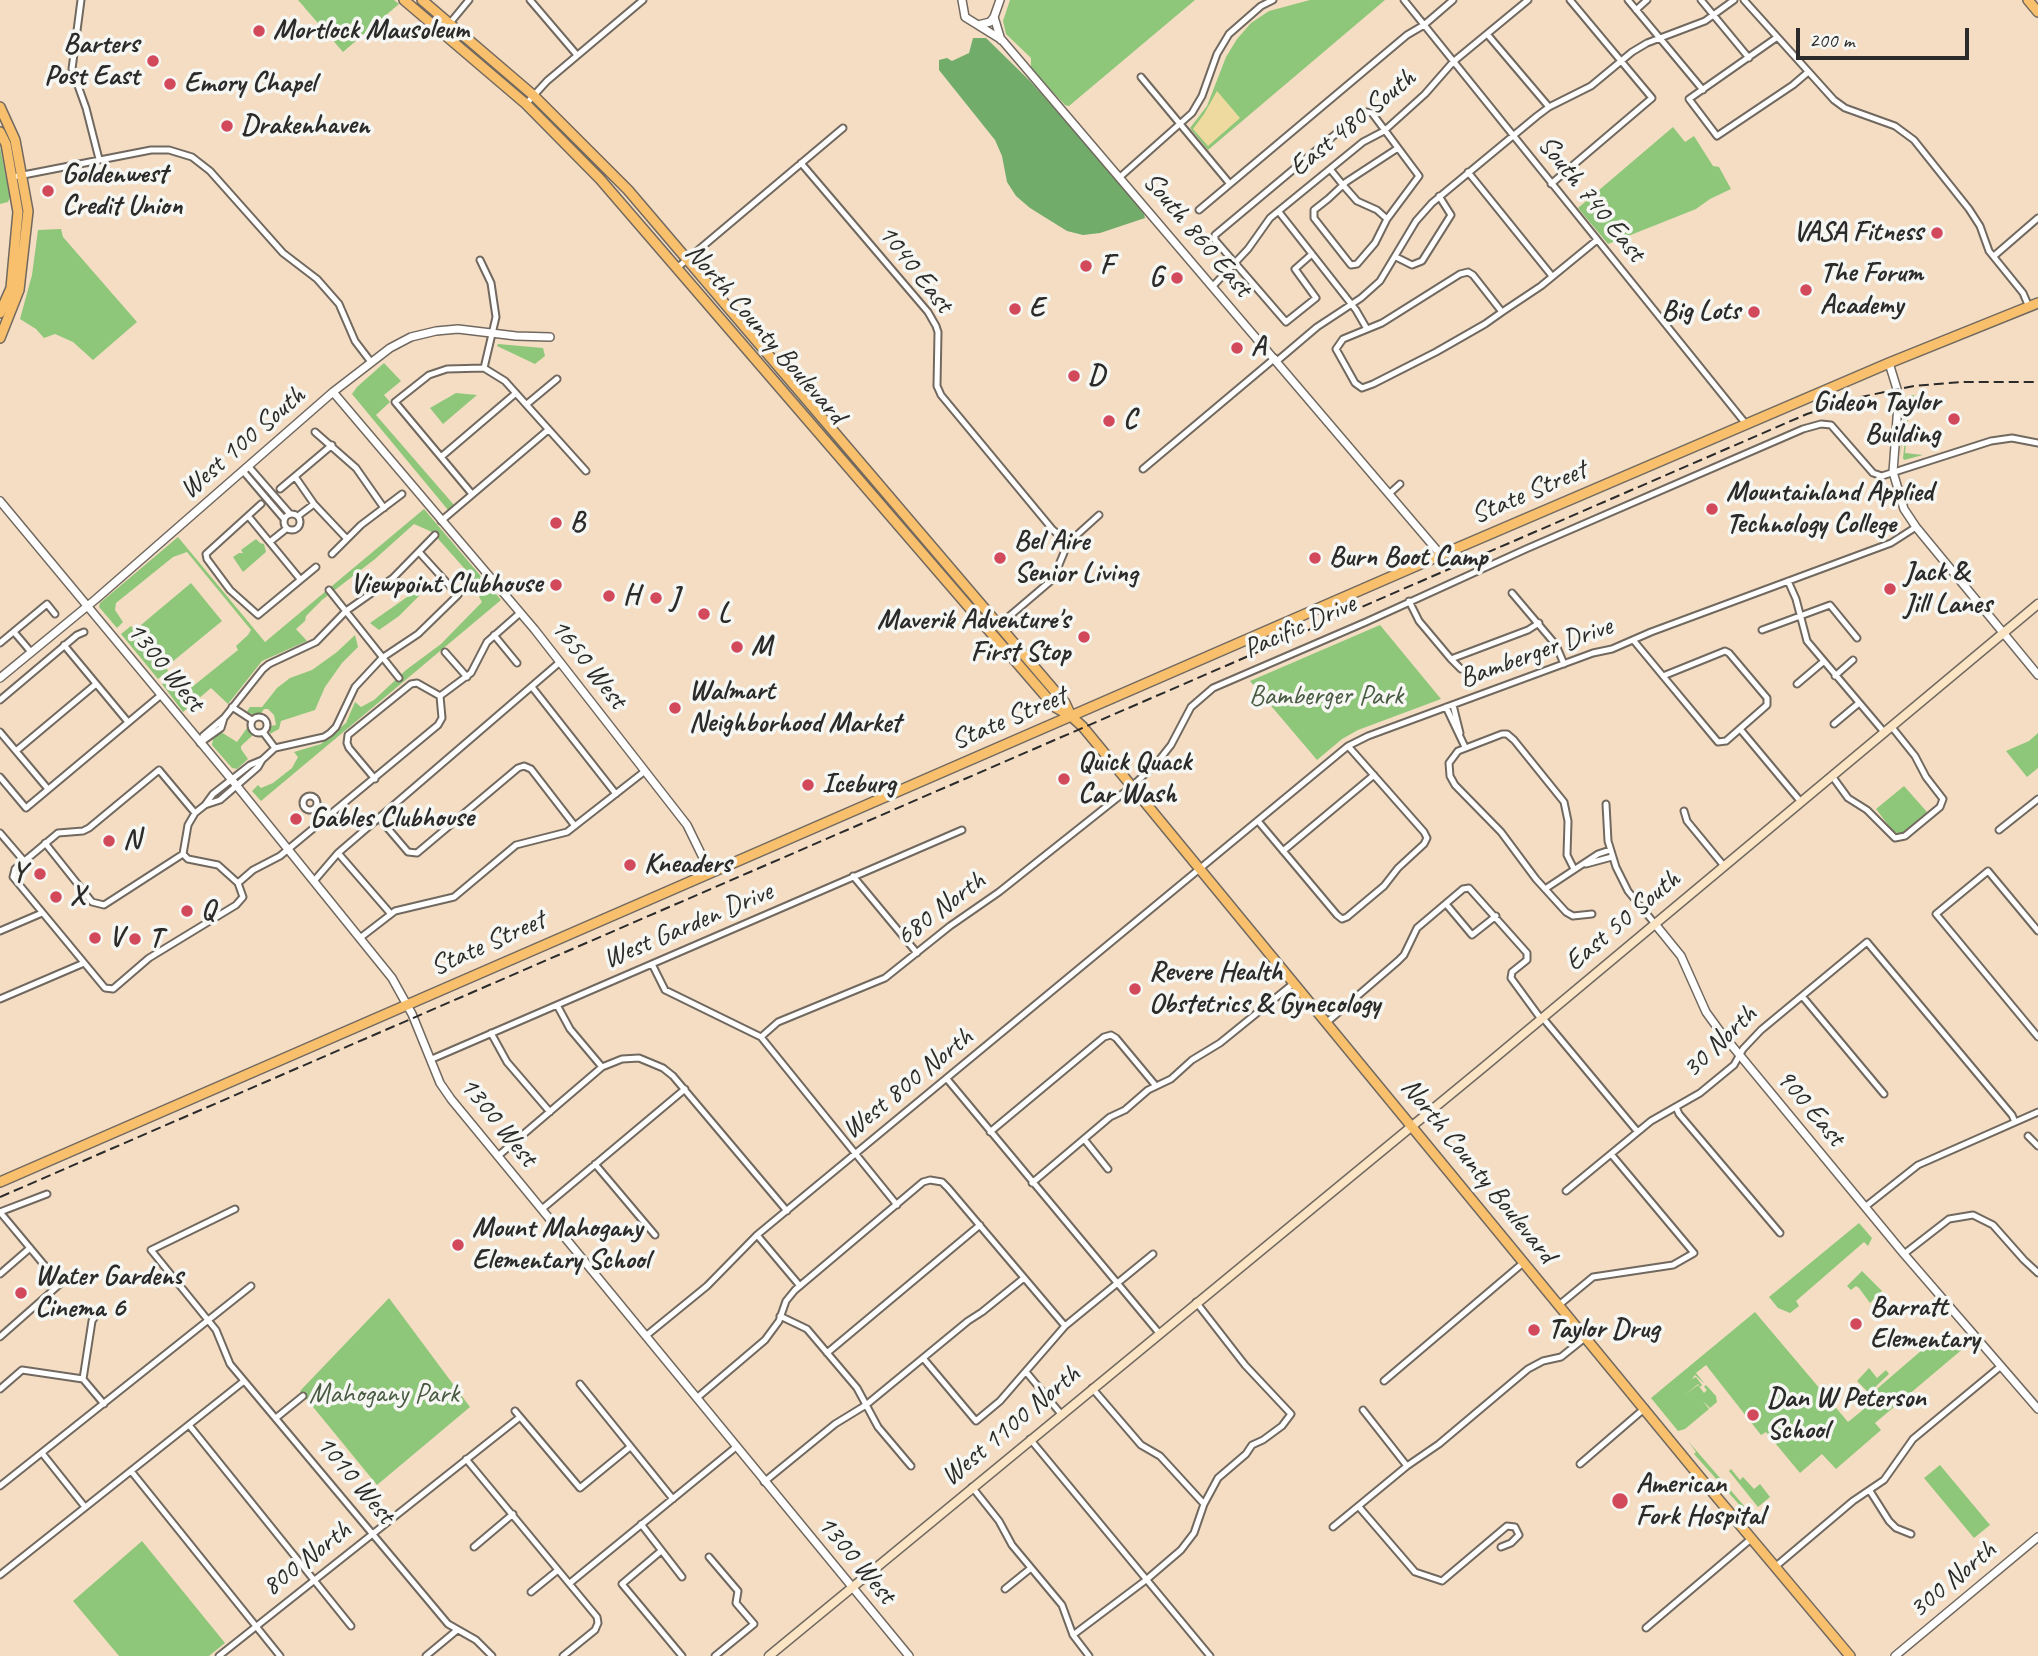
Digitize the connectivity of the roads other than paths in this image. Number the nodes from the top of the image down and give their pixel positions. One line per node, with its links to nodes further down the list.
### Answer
1 (81, 0): 48 (street)
2 (404, 0): 39 (main road, North County Boulevard)
3 (422, 0): 24 (main road, North County Boulevard)
4 (469, 0): 24 (street)
5 (530, 0): 31 (street)
6 (643, 0): 31 (street)
7 (1273, 0): 42 (street)
8 (1404, 0): 26 (street, South 740 East)
9 (1453, 0): 26 (street)
10 (1528, 0): 27 (street, East 480 South)
11 (1570, 0): 33 (street)
12 (1628, 0): 20 (street)
13 (1647, 0): 20 (street)
14 (1701, 0): 22 (street)
15 (1734, 0): 22 (street)
16 (1744, 0): 29 (street)
17 (2028, 0): 21 (main road)
18 (961, 1): 25 (street)
19 (997, 2): 23 (street)
20 (1636, 10): 28 (street)
21 (2038, 12)
22 (1713, 15): 28 (street); 32 (street)
23 (994, 17): 25 (street); 30 (street, South 860 East)
24 (450, 23): 38 (main road, North County Boulevard)
25 (978, 25): 30 (street, South 860 East)
26 (1424, 25): 34 (street, South 740 East); 54 (street)
27 (1487, 34): 34 (street, East 480 South); 41 (street)
28 (1660, 38): 33 (street); 37 (street)
29 (1776, 38): 32 (street); 35 (street)
30 (1002, 40): 53 (street, South 860 East)
31 (578, 55): 38 (street)
32 (1749, 58): 37 (street)
33 (1621, 61): 41 (street); 55 (street)
34 (1453, 62): 44 (street, East 480 South); 46 (street, South 740 East)
35 (1807, 73): 37 (street); 65 (street)
36 (1142, 77): 42 (street)
37 (1703, 90)
38 (533, 95): 39 (street); 64 (main road, North County Boulevard)
39 (526, 104): 69 (main road, North County Boulevard)
40 (0, 107): 52 (main road)
41 (1549, 107): 46 (street)
42 (1181, 125): 53 (street); 54 (street)
43 (843, 128): 49 (street)
44 (1384, 131): 47 (street); 50 (street, East 480 South); 68 (street)
45 (0, 132): 52 (main road)
46 (1513, 136): 51 (street); 55 (street, South 740 East)
47 (1398, 148): 56 (street); 61 (street)
48 (99, 159): 52 (street); 81 (street)
49 (801, 163): 64 (street); 119 (street, 1040 East)
50 (1329, 169): 56 (street); 59 (street, East 480 South)
51 (1468, 172): 57 (street); 70 (street)
52 (17, 175): 75 (main road); 79 (main road)
53 (1120, 177): 71 (street, South 860 East)
54 (1230, 184): 58 (street)
55 (1551, 184): 62 (street, South 740 East)
56 (1343, 185): 61 (street); 61 (street)
57 (1439, 196): 66 (street); 66 (street)
58 (1199, 210)
59 (1279, 212): 63 (street); 68 (street, East 480 South)
60 (2038, 218): 65 (street)
61 (1387, 219)
62 (1597, 240): 70 (street); 88 (street, South 740 East)
63 (1312, 254): 68 (street); 72 (street)
64 (684, 255): 69 (street); 136 (main road, North County Boulevard)
65 (1994, 256): 73 (street)
66 (1396, 257): 72 (street)
67 (480, 260): 77 (street)
68 (1236, 264): 71 (street, East 480 South)
69 (677, 268): 171 (main road, North County Boulevard)
70 (1552, 276): 74 (street)
71 (1213, 286): 80 (street, South 860 East)
72 (1352, 304): 76 (street); 80 (street)
73 (2034, 305): 82 (main road, State Street)
74 (1502, 312): 76 (street); 76 (street)
75 (0, 313)
76 (1367, 329)
77 (492, 333): 78 (street, West 100 South); 81 (street, West 100 South); 83 (street)
78 (550, 337)
79 (0, 338)
80 (1276, 359): 95 (street); 101 (street, South 860 East)
81 (371, 362): 85 (street, West 100 South)
82 (1889, 363): 88 (main road, State Street); 97 (street)
83 (484, 368): 86 (street); 93 (street)
84 (557, 379): 87 (street)
85 (333, 392): 94 (street, West 100 South); 113 (street, 1650 West)
86 (519, 395): 87 (street); 93 (street)
87 (527, 404): 89 (street)
88 (1746, 424): 122 (main road, State Street)
89 (548, 430): 96 (street); 103 (street)
90 (315, 432): 92 (street)
91 (2038, 443): 97 (street)
92 (332, 445): 98 (street); 107 (street)
93 (441, 457): 103 (street)
94 (246, 469): 108 (street); 112 (street); 130 (street, West 100 South)
95 (1143, 469)
96 (586, 471)
97 (1893, 472): 114 (street); 128 (street, Pacific Drive)
98 (296, 478): 100 (street); 106 (street)
99 (1400, 484): 101 (street)
100 (280, 489)
101 (1390, 493): 122 (street, South 860 East)
102 (402, 494): 107 (street)
103 (472, 494): 113 (street)
104 (0, 501): 130 (street, 1300 West)
105 (261, 504): 111 (street)
106 (314, 504): 110 (street); 117 (street)
107 (384, 508): 117 (street)
108 (290, 514): 110 (street); 112 (street)
109 (1099, 515): 119 (street)
110 (298, 516): 115 (street)
111 (249, 517): 118 (street); 124 (street)
112 (284, 519): 115 (street)
113 (441, 521): 132 (street, 1650 West)
114 (1916, 527): 125 (street, Bamberger Drive); 140 (street)
115 (286, 528): 118 (street)
116 (435, 535): 120 (street)
117 (347, 538): 121 (street)
118 (271, 541): 124 (street)
119 (1068, 543): 136 (street)
120 (419, 552): 131 (street); 148 (street)
121 (332, 554)
122 (1441, 555): 171 (main road, State Street)
123 (316, 567): 124 (street)
124 (300, 579)
125 (1788, 581): 134 (street); 143 (street, Bamberger Drive)
126 (329, 590): 131 (street)
127 (1512, 593): 135 (street)
128 (1409, 601): 149 (street); 190 (street, Pacific Drive)
129 (2038, 604): 140 (main road, East 50 South)
130 (87, 606): 146 (street, West 100 South); 165 (street, 1300 West)
131 (346, 611): 148 (street); 170 (street)
132 (520, 613): 141 (street); 151 (street, 1650 West)
133 (55, 614): 138 (street)
134 (1798, 615): 137 (street); 142 (street); 152 (street)
135 (1539, 623): 149 (street); 154 (street)
136 (999, 625): 171 (main road, North County Boulevard)
137 (1762, 630)
138 (13, 632): 144 (street); 146 (street)
139 (84, 632): 145 (street)
140 (2002, 633): 156 (street); 176 (main road, East 50 South)
141 (494, 635): 153 (street); 159 (street)
142 (1857, 638)
143 (1634, 641): 154 (street, Bamberger Drive); 157 (street)
144 (0, 643)
145 (64, 645): 162 (street); 167 (street)
146 (31, 652): 160 (street, West 100 South)
147 (445, 652): 159 (street)
148 (382, 659): 161 (street); 182 (street)
149 (1451, 659): 155 (street)
150 (1853, 660): 158 (street)
151 (560, 662): 164 (street); 184 (street, 1650 West)
152 (1822, 662): 158 (street); 163 (street)
153 (517, 663)
154 (1564, 664): 169 (street, Bamberger Drive)
155 (1461, 669)
156 (2038, 675)
157 (1663, 676): 175 (street); 175 (street)
158 (1835, 676): 168 (street)
159 (467, 677): 166 (street)
160 (0, 678)
161 (399, 678)
162 (96, 684): 173 (street); 183 (street)
163 (1797, 684)
164 (532, 687): 192 (street); 199 (street)
165 (160, 695): 173 (street); 179 (street, 1300 West)
166 (440, 696): 188 (street); 188 (street)
167 (0, 699)
168 (1859, 703): 174 (street); 176 (street)
169 (1450, 706): 180 (street, Bamberger Drive); 181 (street)
170 (232, 707): 172 (street); 179 (street)
171 (1071, 716): 190 (main road, North County Boulevard); 216 (main road, State Street)
172 (252, 720): 178 (street); 178 (street)
173 (128, 722): 191 (street)
174 (1834, 724)
175 (1740, 729): 194 (street)
176 (1888, 729): 186 (main road, East 50 South); 186 (street)
177 (0, 732): 183 (street)
178 (263, 732): 182 (street)
179 (200, 743): 189 (street, 1300 West)
180 (1348, 746): 185 (street); 201 (street, Bamberger Drive)
181 (1465, 747): 214 (street); 220 (street)
182 (275, 748): 189 (street)
183 (16, 751): 191 (street)
184 (645, 771): 192 (street); 216 (street, 1650 West)
185 (1374, 775): 208 (street); 208 (street)
186 (1832, 776): 194 (main road, East 50 South)
187 (0, 777): 191 (street)
188 (375, 779): 200 (street)
189 (234, 783): 198 (street); 207 (street, 1300 West)
190 (1131, 787): 215 (main road, North County Boulevard); 230 (street, 680 North)
191 (48, 789)
192 (616, 794): 202 (street)
193 (2038, 799): 204 (street)
194 (1801, 802): 213 (main road, East 50 South)
195 (1606, 804): 210 (street, 900 East)
196 (315, 808): 200 (street)
197 (1684, 811): 213 (street)
198 (195, 813): 206 (street); 211 (street)
199 (379, 818): 202 (street); 209 (street)
200 (323, 819): 207 (street)
201 (1258, 821): 208 (street); 215 (street, Bamberger Drive)
202 (575, 826): 223 (street)
203 (962, 830): 217 (street, West Garden Drive)
204 (1999, 830)
205 (0, 833): 212 (street)
206 (45, 843): 211 (street); 212 (street)
207 (288, 850): 218 (street, 1300 West); 219 (street)
208 (1283, 851)
209 (338, 853): 218 (street); 223 (street)
210 (1611, 853): 214 (street); 226 (street, 900 East)
211 (183, 855): 219 (street)
212 (24, 861): 222 (street)
213 (1724, 866): 226 (main road, East 50 South)
214 (1577, 867): 220 (street)
215 (1199, 870): 233 (main road, North County Boulevard); 246 (street, West 800 North)
216 (710, 872): 236 (main road, State Street)
217 (852, 876): 230 (street); 232 (street, West Garden Drive)
218 (314, 881): 229 (street, 1300 West)
219 (238, 883): 231 (street)
220 (1545, 889): 224 (street)
221 (1446, 904): 225 (street); 225 (street); 239 (street)
222 (42, 913): 227 (street); 231 (street)
223 (390, 913): 229 (street)
224 (1592, 914)
225 (1496, 916): 238 (street)
226 (1655, 924): 238 (main road, East 50 South); 243 (street, 900 East)
227 (0, 931)
228 (2038, 931): 242 (street)
229 (360, 938): 236 (street, 1300 West)
230 (917, 953): 241 (street, 680 North)
231 (84, 962): 235 (street)
232 (652, 964): 237 (street, West Garden Drive); 241 (street)
233 (1294, 983): 239 (main road, North County Boulevard); 247 (street)
234 (1802, 996): 243 (street, 30 North); 249 (street); 253 (street, 30 North)
235 (0, 999)
236 (407, 1004): 244 (street, 1300 West); 265 (main road, State Street)
237 (557, 1005): 240 (street, West Garden Drive); 245 (street)
238 (1542, 1018): 254 (main road, East 50 South); 255 (street)
239 (1326, 1023): 254 (main road, North County Boulevard)
240 (491, 1034): 244 (street, West Garden Drive); 251 (street)
241 (761, 1037): 260 (street)
242 (2038, 1037)
243 (1740, 1056): 250 (street, 30 North); 270 (street, 900 East)
244 (432, 1059): 262 (street, 1300 West)
245 (602, 1067): 248 (street); 251 (street)
246 (947, 1079): 256 (street); 260 (street, West 800 North)
247 (1156, 1086): 256 (street); 258 (street)
248 (685, 1089): 263 (street); 273 (street)
249 (1884, 1094)
250 (1676, 1107): 255 (street, 30 North); 276 (street)
251 (550, 1112): 262 (street)
252 (2038, 1112): 253 (street)
253 (2015, 1122): 270 (street)
254 (1412, 1125): 282 (main road, North County Boulevard); 283 (main road, East 50 South)
255 (1637, 1131): 261 (street, 30 North)
256 (990, 1132): 266 (street)
257 (2028, 1136): 259 (street)
258 (1084, 1139): 264 (street); 266 (street)
259 (2038, 1146)
260 (856, 1154): 269 (street); 273 (street, West 800 North)
261 (1611, 1154): 267 (street, 30 North); 291 (street)
262 (498, 1156): 272 (street, 1300 West)
263 (595, 1164): 272 (street); 278 (street)
264 (1108, 1169)
265 (0, 1182)
266 (1032, 1184): 287 (street)
267 (1566, 1191)
268 (47, 1194): 274 (street)
269 (897, 1205): 275 (street); 289 (street)
270 (1865, 1207): 281 (street, 900 East)
271 (234, 1209): 294 (street, 1010 West)
272 (542, 1209): 297 (street, 1300 West)
273 (787, 1211): 277 (street, West 800 North)
274 (0, 1212): 279 (street)
275 (980, 1225): 286 (street); 300 (street)
276 (1780, 1233)
277 (757, 1234): 289 (street); 297 (street, West 800 North)
278 (655, 1235)
279 (30, 1248): 285 (street); 298 (street)
280 (1153, 1254): 287 (street)
281 (1904, 1254): 284 (street); 302 (street, 900 East)
282 (1523, 1263): 291 (main road, North County Boulevard); 306 (street)
283 (1236, 1270): 290 (main road, West 1100 North)
284 (2038, 1273)
285 (0, 1274)
286 (1024, 1278): 295 (street); 301 (street)
287 (1116, 1283): 295 (street); 296 (street)
288 (251, 1286): 294 (street)
289 (800, 1286): 293 (street)
290 (1196, 1303): 296 (main road, West 1100 North); 336 (street)
291 (1559, 1305): 299 (main road, North County Boulevard)
292 (98, 1312): 304 (street)
293 (780, 1316): 300 (street); 311 (street)
294 (208, 1321): 305 (street, 1010 West); 312 (street)
295 (1065, 1326): 303 (street)
296 (1159, 1333): 308 (main road, West 1100 North)
297 (647, 1335): 311 (street, 1300 West)
298 (0, 1337)
299 (1586, 1337): 314 (main road, North County Boulevard); 329 (street)
300 (827, 1353): 313 (street)
301 (923, 1358): 303 (street); 313 (street)
302 (2001, 1366): 315 (street, 900 East); 334 (street)
303 (1027, 1373): 318 (street)
304 (83, 1379): 309 (street); 312 (street)
305 (244, 1381): 320 (street, 1010 West); 321 (street)
306 (1384, 1381)
307 (580, 1384): 323 (street)
308 (1092, 1388): 318 (main road, West 1100 North); 336 (street)
309 (0, 1389)
310 (303, 1396): 320 (street)
311 (698, 1397): 324 (street, 1300 West)
312 (104, 1404): 325 (street)
313 (866, 1405): 328 (street); 331 (street)
314 (1645, 1408): 327 (street); 344 (main road, North County Boulevard)
315 (2038, 1409)
316 (1363, 1410): 329 (street)
317 (515, 1411): 319 (street)
318 (1061, 1414): 322 (main road, West 1100 North)
319 (520, 1417): 323 (street); 326 (street, 800 North)
320 (276, 1418): 342 (street, 1010 West)
321 (189, 1425): 330 (street); 356 (street)
322 (1030, 1440): 333 (main road, West 1100 North); 355 (street)
323 (630, 1447): 335 (street)
324 (736, 1447): 331 (street, 1300 West); 335 (street)
325 (42, 1453): 332 (street); 337 (street)
326 (466, 1459): 339 (street); 342 (street, 800 North)
327 (1580, 1464)
328 (911, 1466)
329 (1407, 1466): 338 (street)
330 (131, 1471): 337 (street); 361 (street)
331 (764, 1482): 358 (street, 1300 West)
332 (0, 1486)
333 (972, 1487): 351 (street); 358 (main road, West 1100 North)
334 (1870, 1491): 343 (street); 350 (street)
335 (673, 1499): 340 (street)
336 (1204, 1504): 355 (street)
337 (85, 1507): 353 (street)
338 (1359, 1507): 341 (street); 347 (street)
339 (513, 1514): 346 (street); 352 (street)
340 (641, 1524): 348 (street); 357 (street)
341 (1333, 1527)
342 (373, 1533): 356 (street, 800 North); 364 (street, 1010 West)
343 (1912, 1534)
344 (1752, 1538): 350 (main road, North County Boulevard); 363 (street)
345 (2036, 1541): 379 (street, 300 North)
346 (474, 1547)
347 (1501, 1547)
348 (662, 1551): 354 (street); 372 (street)
349 (709, 1556): 373 (street)
350 (1775, 1567): 378 (main road, North County Boulevard)
351 (1031, 1568): 359 (street); 365 (street)
352 (558, 1570): 357 (street); 360 (street)
353 (0, 1574)
354 (682, 1577)
355 (1146, 1580): 365 (street); 377 (street)
356 (313, 1581): 361 (street, 800 North); 362 (street)
357 (570, 1583): 371 (street)
358 (852, 1588): 366 (main road, West 1100 North); 375 (street, 1300 West)
359 (1004, 1589)
360 (531, 1592)
361 (256, 1625): 367 (street, 800 North); 368 (street)
362 (351, 1626)
363 (1646, 1628)
364 (456, 1631): 369 (street); 370 (street, 1010 West)
365 (1073, 1635): 376 (street)
366 (780, 1653): 374 (main road, West 1100 North)
367 (219, 1656)
368 (280, 1656)
369 (426, 1656)
370 (492, 1656)
371 (563, 1656)
372 (681, 1656)
373 (715, 1656)
374 (769, 1656)
375 (909, 1656)
376 (1089, 1656)
377 (1210, 1656)
378 (1850, 1656)
379 (1895, 1656)

